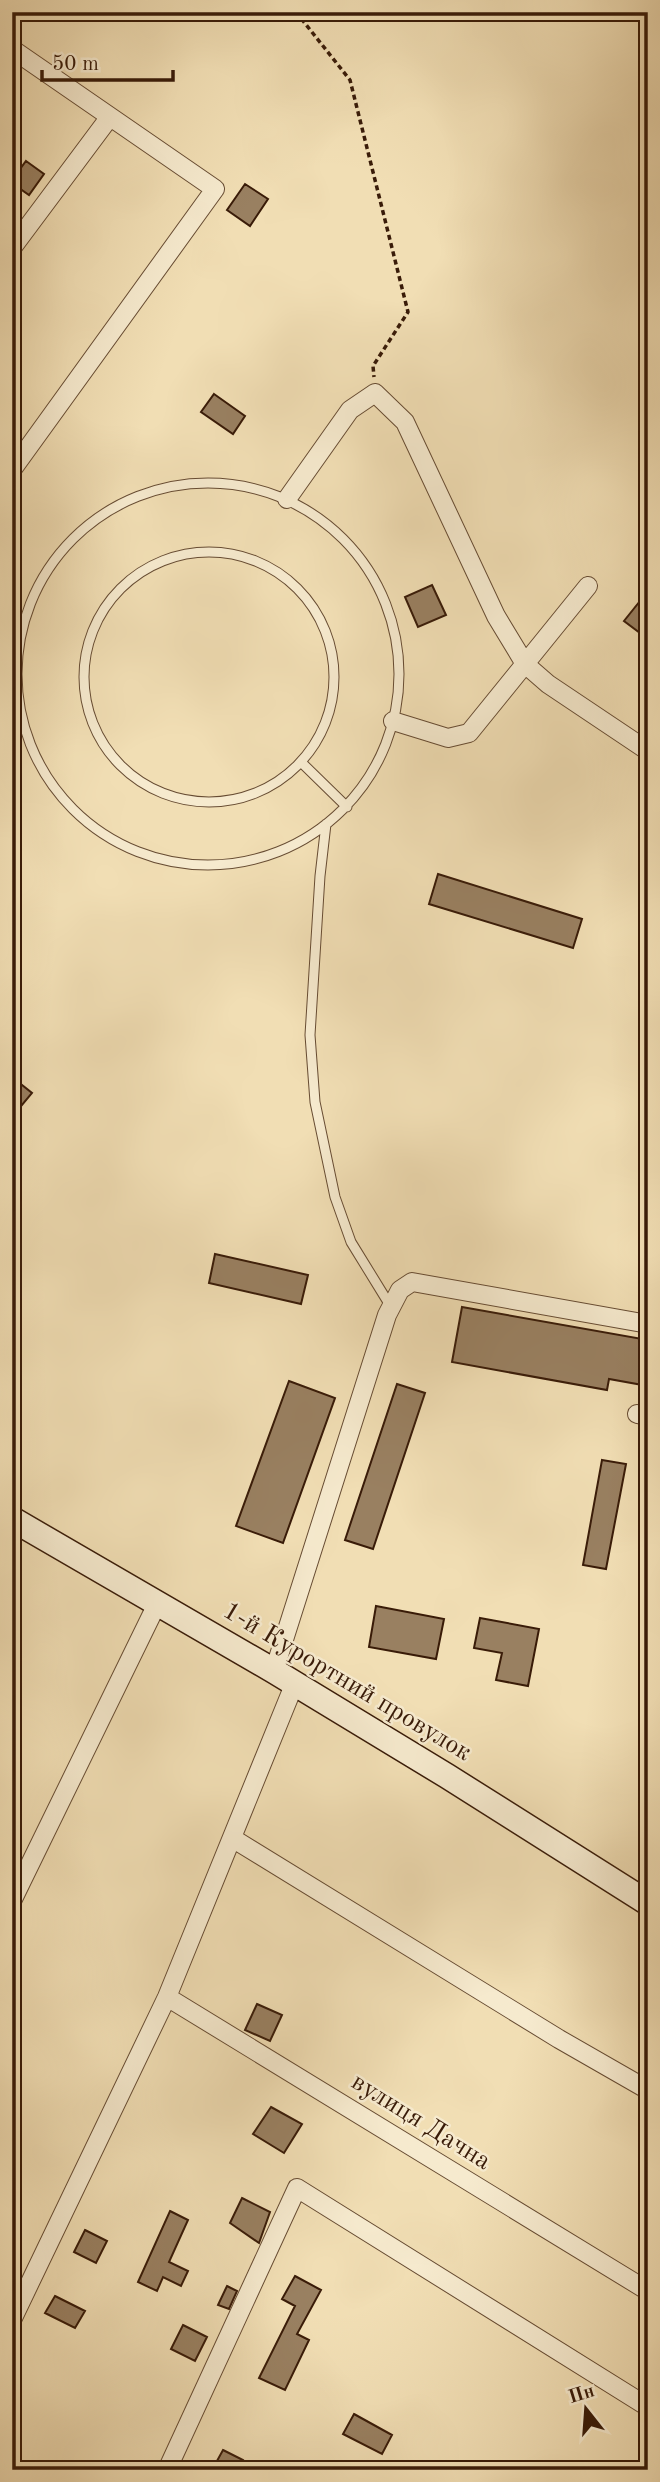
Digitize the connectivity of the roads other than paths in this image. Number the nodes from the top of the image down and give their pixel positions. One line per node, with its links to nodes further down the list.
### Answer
1 (12, 49): 2 (street)
2 (109, 118): 3 (street); 4 (street)
3 (12, 248)
4 (12, 470)
5 (287, 499): 7 (street); 8 (lane); 9 (lane)
6 (587, 586): 7 (street)
7 (525, 664): 9 (street); 10 (street)
8 (17, 721): 13 (lane)
9 (393, 721): 12 (lane)
10 (648, 751)
11 (302, 763): 11 (lane); 12 (lane)
12 (347, 807): 13 (lane)
13 (326, 824): 14 (lane)
14 (391, 1307): 15 (street); 18 (street)
15 (648, 1324)
16 (12, 1518): 17 (street, 1-й Курортний провулок)
17 (157, 1604): 18 (street, 1-й Курортний провулок); 20 (street)
18 (284, 1678): 19 (street); 21 (street, 1-й Курортний провулок)
19 (233, 1838): 22 (street); 23 (street)
20 (12, 1901)
21 (648, 1903)
22 (167, 1997): 24 (street, вулиця Дачна); 25 (street)
23 (648, 2090)
24 (648, 2291)
25 (12, 2320)
26 (648, 2407): 27 (street)
27 (167, 2470)

